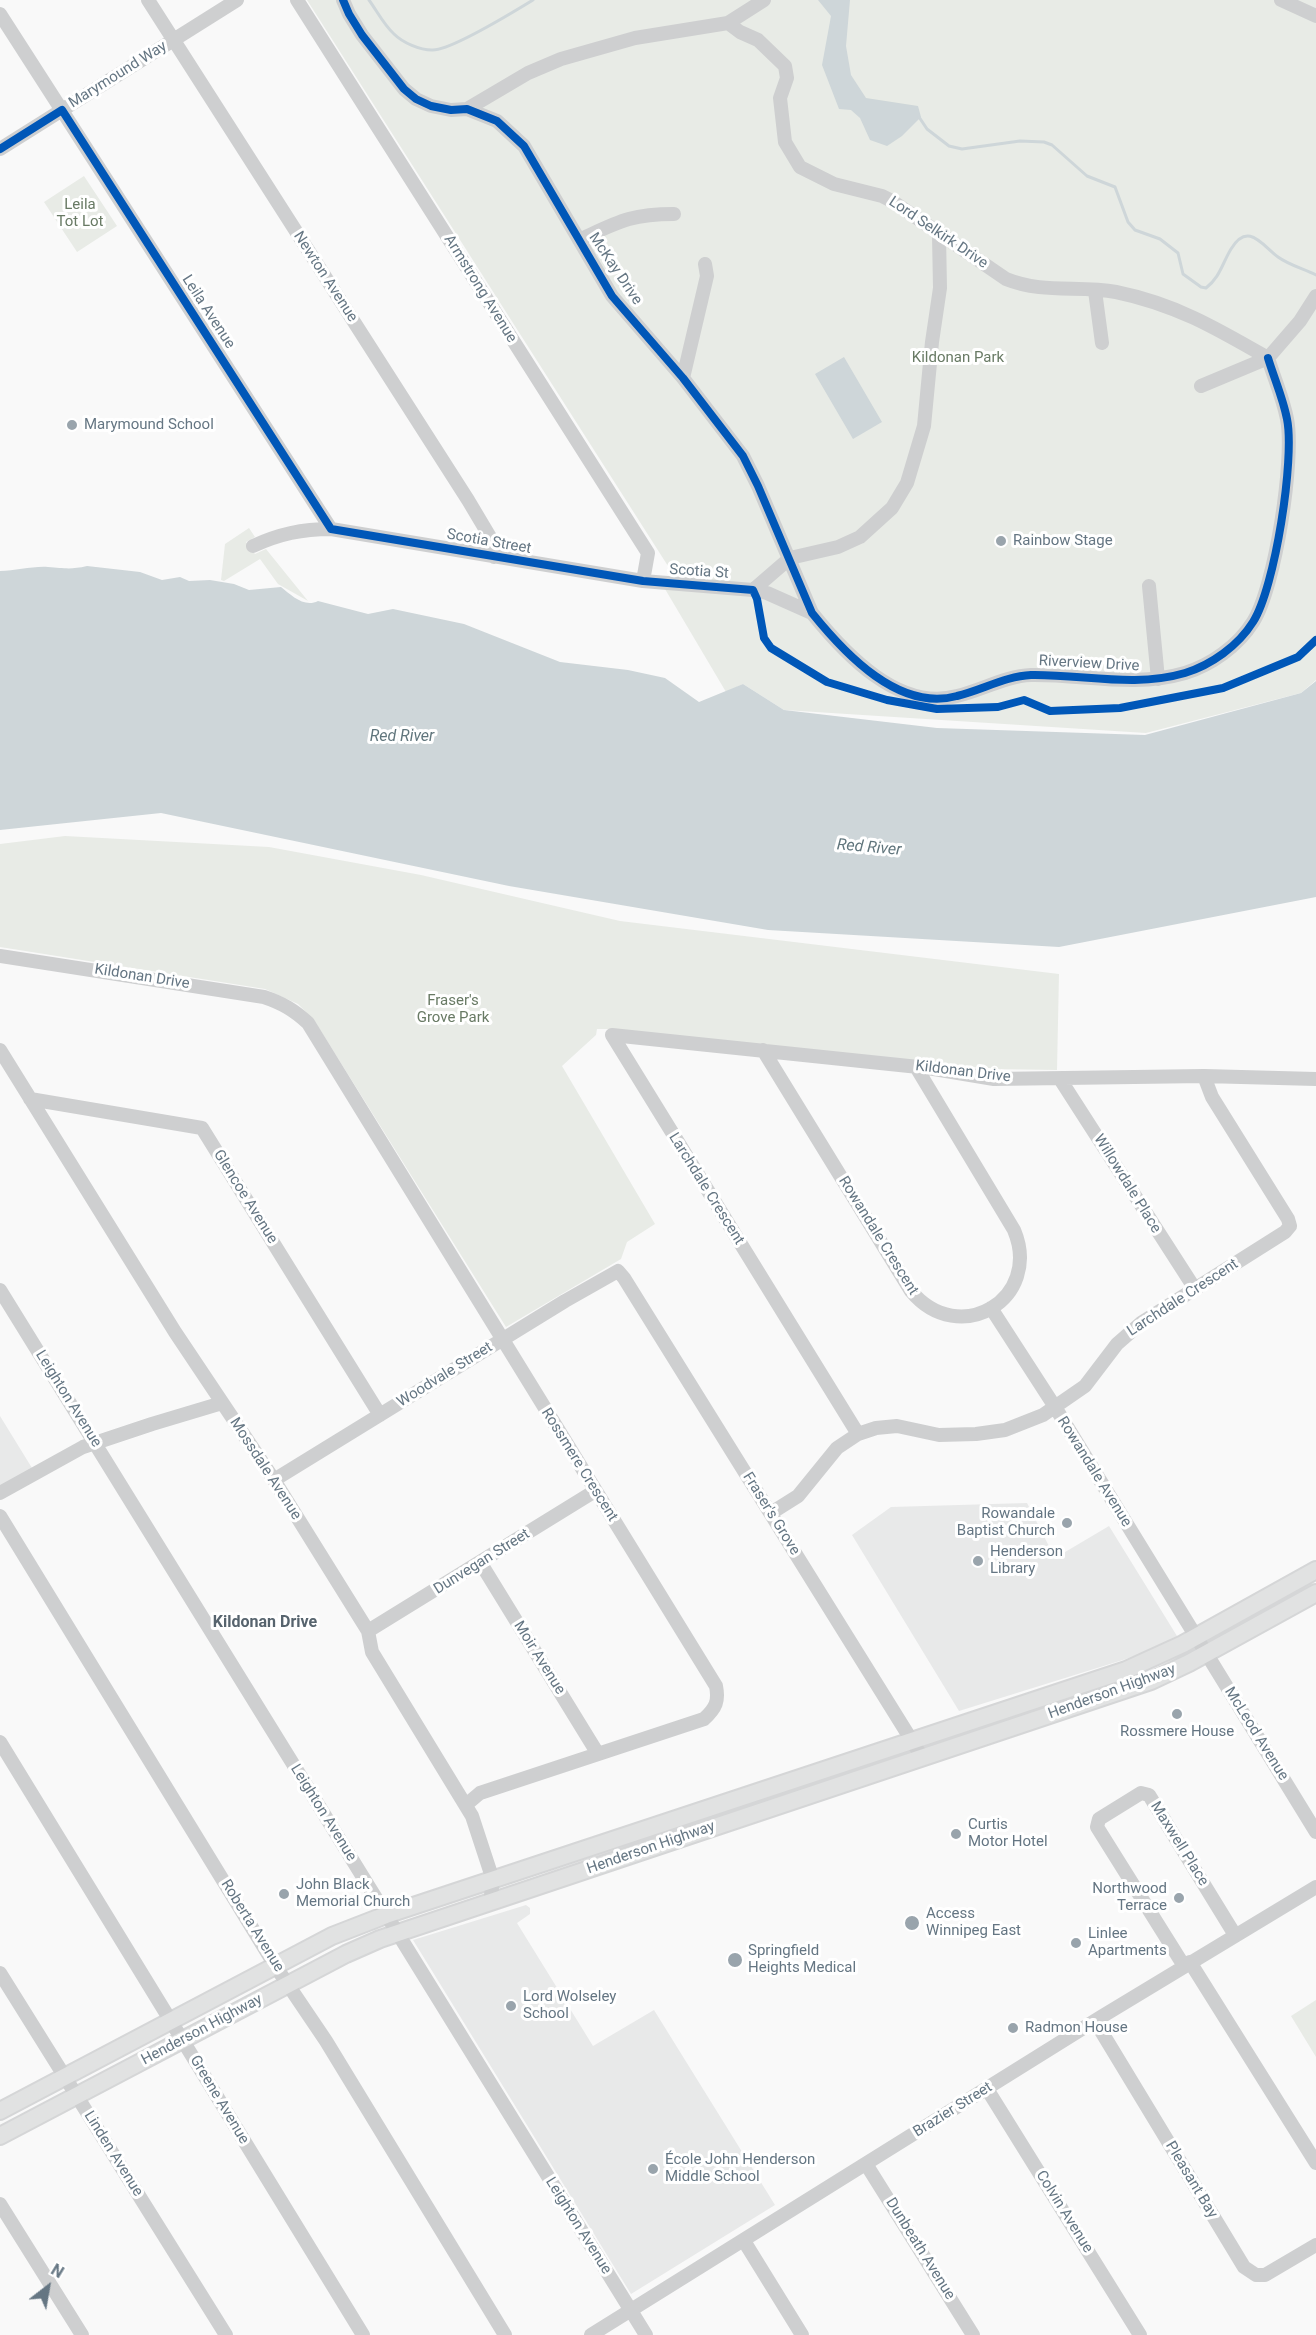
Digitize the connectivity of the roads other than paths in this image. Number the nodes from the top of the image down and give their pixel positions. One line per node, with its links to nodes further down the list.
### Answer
1 (148, 0): 10 (street, Newton Avenue)
2 (237, 0): 10 (street, Marymound Way)
3 (297, 0): 30 (street, Armstrong Avenue)
4 (343, 0): 12 (street, McKay Drive)
5 (764, 0): 9 (street)
6 (1281, 0): 8 (street)
7 (0, 14): 13 (street, Leila Avenue)
8 (1316, 16)
9 (728, 23): 11 (street); 17 (street, Lord Selkirk Drive)
10 (174, 40): 13 (street, Marymound Way); 28 (street, Newton Avenue)
11 (501, 90): 12 (street); 14 (street)
12 (467, 109): 14 (street, McKay Drive)
13 (62, 110): 15 (street, Marymound Way); 26 (street, Leila Avenue)
14 (497, 121): 18 (street, McKay Drive)
15 (0, 149)
16 (674, 214): 18 (street)
17 (939, 234): 20 (street, Lord Selkirk Drive); 29 (street)
18 (579, 240): 24 (street, McKay Drive)
19 (705, 264): 24 (street)
20 (1095, 291): 22 (street); 23 (street, Lord Selkirk Drive)
21 (1316, 296): 23 (street)
22 (1102, 343)
23 (1268, 358): 25 (street); 34 (street, Riverview Drive)
24 (683, 378): 29 (street, McKay Drive)
25 (1201, 386)
26 (331, 529): 27 (street, Scotia Street); 28 (street, Scotia Street)
27 (253, 546)
28 (494, 557): 30 (street, Scotia Street)
29 (790, 558): 32 (street); 33 (street, McKay Drive)
30 (643, 581): 32 (street, Scotia St)
31 (1149, 586): 34 (street)
32 (753, 590): 33 (street, Scotia St)
33 (812, 613): 34 (street, Riverview Drive)
34 (1158, 679)
35 (0, 956): 36 (street, Kildonan Drive)
36 (282, 1003): 49 (street, Rossmere Crescent)
37 (612, 1035): 39 (street, Kildonan Drive); 53 (street, Larchdale Crescent)
38 (0, 1050): 44 (street, Mossdale Avenue)
39 (763, 1050): 40 (street, Kildonan Drive); 48 (street, Rowandale Crescent)
40 (916, 1067): 42 (street, Kildonan Drive); 48 (street)
41 (1204, 1076): 42 (street, Kildonan Drive); 43 (street, Kildonan Drive); 46 (street, Larchdale Crescent)
42 (1060, 1078): 46 (street, Willowdale Place)
43 (1316, 1079)
44 (30, 1099): 50 (street, Mossdale Avenue); 52 (street, Glencoe Avenue)
45 (618, 1271): 49 (street, Woodvale Street); 58 (street, Fraser's Grove)
46 (1195, 1289): 51 (street, Larchdale Crescent)
47 (0, 1290): 54 (street, Leighton Avenue)
48 (991, 1308): 51 (street, Rowandale Avenue)
49 (503, 1339): 52 (street, Woodvale Street); 56 (street, Rossmere Crescent)
50 (222, 1403): 54 (street); 55 (street, Mossdale Avenue)
51 (1055, 1407): 53 (street, Larchdale Crescent); 65 (street, Rowandale Avenue)
52 (380, 1415): 55 (street, Woodvale Street)
53 (858, 1434): 58 (street, Larchdale Crescent)
54 (95, 1443): 57 (street); 82 (street, Leighton Avenue)
55 (274, 1480): 64 (street, Mossdale Avenue)
56 (595, 1491): 60 (street, Dunvegan Street); 71 (street, Rossmere Crescent)
57 (0, 1493)
58 (771, 1513): 69 (street, Fraser's Grove)
59 (0, 1516): 86 (street, Roberta Avenue)
60 (480, 1562): 64 (street, Dunvegan Street); 71 (street, Moir Avenue)
61 (1316, 1570): 62 (main road, Henderson Highway)
62 (1301, 1578): 63 (street); 65 (main road, Henderson Highway)
63 (1314, 1597): 66 (main road, Henderson Highway)
64 (368, 1631): 73 (street, Mossdale Avenue)
65 (1196, 1637): 66 (street, McLeod Avenue); 67 (main road, Henderson Highway)
66 (1206, 1653): 68 (main road, Henderson Highway); 76 (street, McLeod Avenue)
67 (1072, 1687): 68 (main road); 69 (main road, Henderson Highway)
68 (1069, 1709): 72 (main road, Henderson Highway)
69 (910, 1740): 72 (street, Fraser's Grove); 74 (main road, Henderson Highway)
70 (0, 1742): 90 (street, Greene Avenue)
71 (598, 1754): 73 (street, Rossmere Crescent)
72 (922, 1757): 75 (main road, Henderson Highway)
73 (467, 1804): 79 (street, Mossdale Avenue)
74 (704, 1810): 75 (main road); 77 (main road, Henderson Highway)
75 (711, 1828): 78 (main road, Henderson Highway)
76 (1316, 1832)
77 (590, 1847): 78 (main road); 79 (main road, Henderson Highway)
78 (597, 1867): 81 (main road, Henderson Highway)
79 (493, 1880): 81 (street, Mossdale Avenue); 82 (main road, Henderson Highway)
80 (1316, 1887): 84 (street, Brazier Street)
81 (490, 1902): 83 (main road, Henderson Highway)
82 (386, 1915): 83 (street, Leighton Avenue); 86 (main road, Henderson Highway)
83 (398, 1933): 88 (main road, Henderson Highway); 102 (street, Leighton Avenue)
84 (1235, 1935): 85 (street, Brazier Street); 85 (street, Maxwell Place)
85 (1187, 1964): 89 (street, Brazier Street); 97 (street)
86 (276, 1967): 88 (street, Roberta Avenue); 90 (main road, Henderson Highway)
87 (0, 1973): 92 (street, Linden Avenue)
88 (288, 1985): 91 (main road, Henderson Highway); 106 (street, Roberta Avenue)
89 (1095, 2021): 93 (street, Brazier Street); 101 (street, Pleasant Bay)
90 (171, 2022): 91 (street, Greene Avenue); 92 (main road, Henderson Highway)
91 (183, 2039): 94 (main road, Henderson Highway); 105 (street, Greene Avenue)
92 (65, 2077): 94 (street, Linden Avenue); 95 (main road, Henderson Highway)
93 (987, 2089): 98 (street, Brazier Street); 111 (street, Colvin Avenue)
94 (76, 2096): 96 (main road, Henderson Highway); 104 (street, Linden Avenue)
95 (0, 2111)
96 (0, 2136)
97 (1316, 2163)
98 (866, 2164): 100 (street, Brazier Street); 110 (street, Dunbeath Avenue)
99 (0, 2204): 103 (street)
100 (744, 2241): 102 (street, Brazier Street); 109 (street)
101 (1316, 2245)
102 (631, 2310): 107 (street, Brazier Street); 108 (street, Leighton Avenue)
103 (82, 2335)
104 (226, 2335)
105 (363, 2335)
106 (505, 2335)
107 (591, 2335)
108 (646, 2335)
109 (802, 2335)
110 (973, 2335)
111 (1140, 2335)

